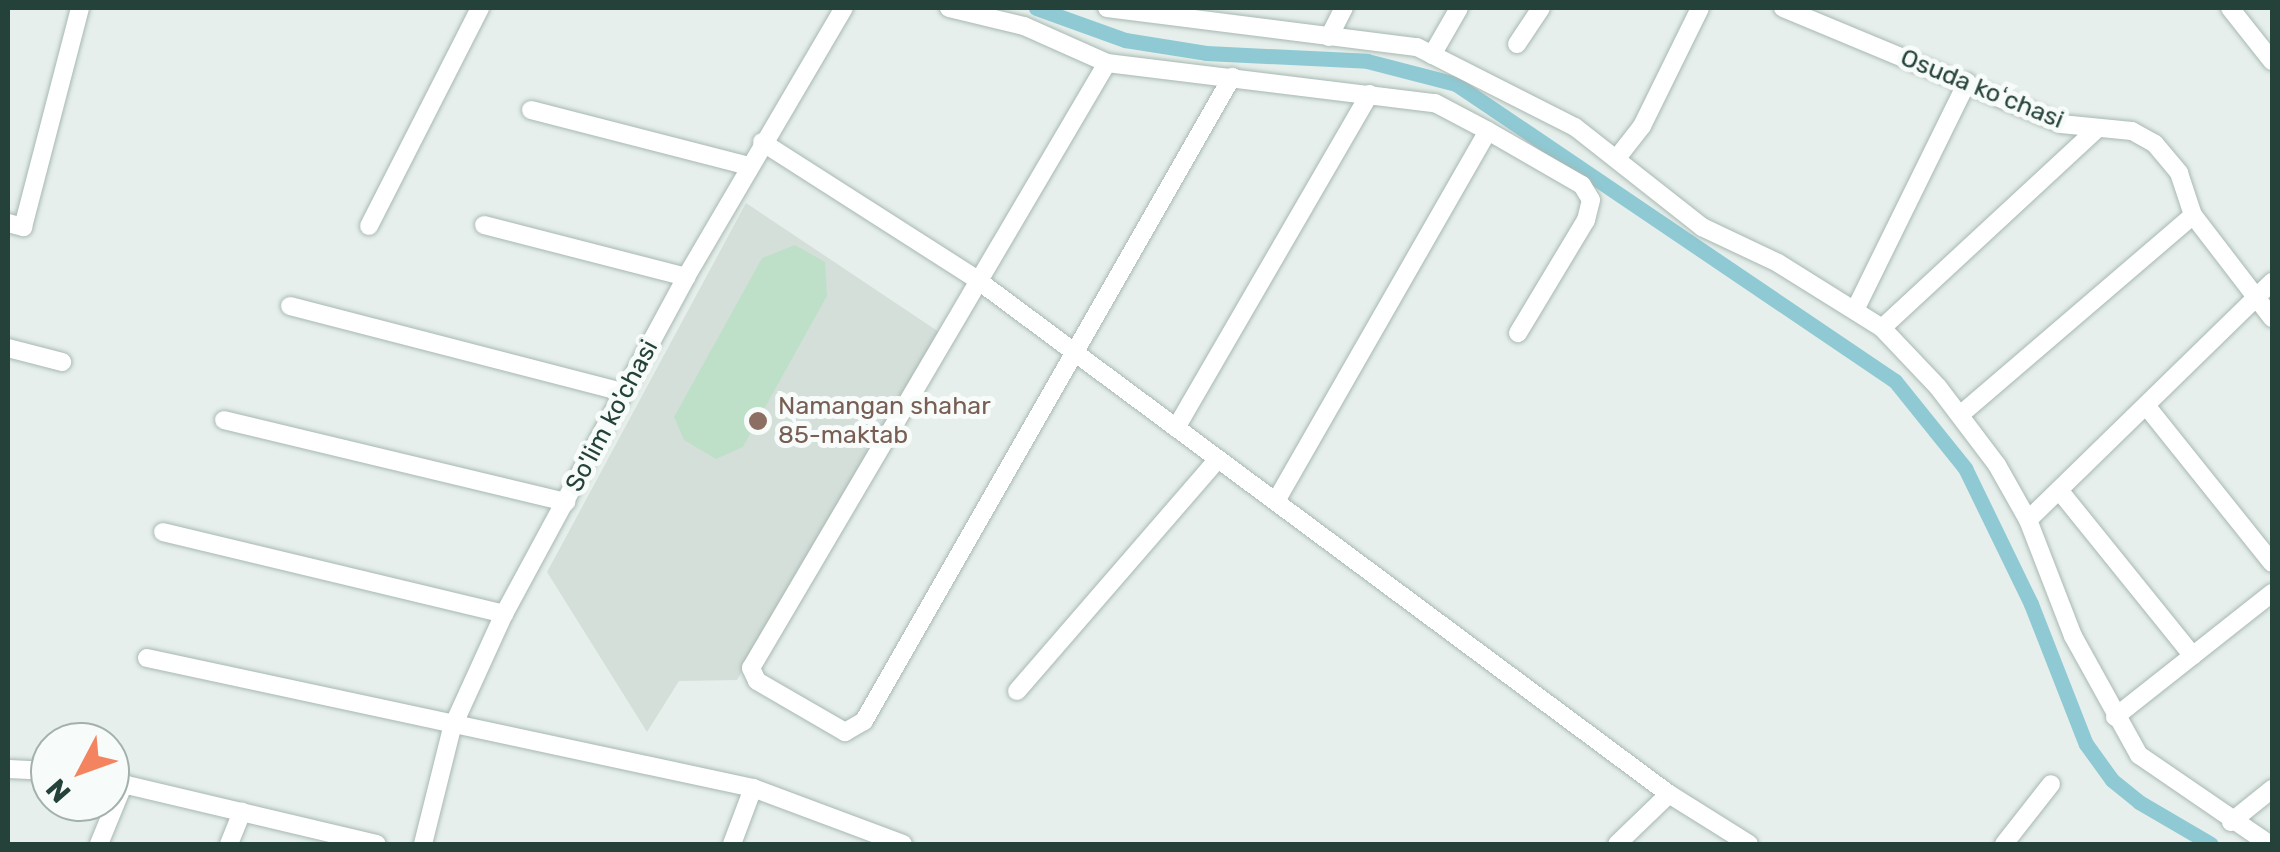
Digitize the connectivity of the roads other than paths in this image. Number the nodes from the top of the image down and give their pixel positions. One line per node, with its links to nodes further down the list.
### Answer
1 (80, 8): 27 (street)
2 (480, 8): 29 (street)
3 (844, 8): 23 (street, So'lim ko'chasi)
4 (948, 8): 16 (street)
5 (1111, 8): 12 (street)
6 (1344, 8): 12 (street)
7 (1459, 8): 14 (street)
8 (1541, 8): 13 (street)
9 (1700, 8): 24 (street)
10 (1782, 8): 18 (street, Osuda koʻchasi)
11 (2230, 8): 15 (street)
12 (1329, 37): 14 (street)
13 (1517, 44)
14 (1432, 55): 24 (street)
15 (2272, 62)
16 (1107, 63): 17 (street); 31 (street)
17 (1232, 76): 19 (street); 40 (street)
18 (1967, 82): 21 (street, Osuda koʻchasi); 35 (street)
19 (1370, 94): 22 (street); 46 (street)
20 (531, 110): 25 (street)
21 (2098, 128): 26 (street, Osuda koʻchasi); 37 (street)
22 (1488, 131): 38 (street); 49 (street)
23 (762, 142): 25 (street, So'lim ko'chasi); 31 (street)
24 (1617, 158): 35 (street)
25 (749, 166): 30 (street, So'lim ko'chasi)
26 (2193, 215): 33 (street, Osuda koʻchasi); 44 (street)
27 (8, 222)
28 (484, 225): 30 (street)
29 (370, 226)
30 (686, 278): 42 (street, So'lim ko'chasi)
31 (976, 280): 40 (street); 40 (street)
32 (2272, 282): 33 (street)
33 (2257, 297): 36 (street, Osuda koʻchasi); 43 (street)
34 (290, 306): 42 (street)
35 (1855, 310): 37 (street)
36 (2272, 318)
37 (1882, 328): 44 (street)
38 (1518, 332)
39 (8, 348): 41 (street)
40 (1074, 353): 46 (street)
41 (62, 362)
42 (622, 392): 50 (street, So'lim ko'chasi)
43 (2148, 408): 48 (street); 53 (street)
44 (1960, 415): 51 (street)
45 (224, 420): 50 (street)
46 (1176, 428): 47 (street)
47 (1218, 459): 49 (street); 58 (street)
48 (2060, 490): 51 (street); 56 (street)
49 (1276, 501): 65 (street)
50 (566, 502): 55 (street, So'lim ko'chasi)
51 (2028, 520): 59 (street)
52 (163, 532): 55 (street)
53 (2272, 562)
54 (2272, 594): 56 (street)
55 (504, 614): 60 (street, So'lim ko'chasi)
56 (2193, 656): 59 (street)
57 (147, 658): 60 (street)
58 (1017, 691)
59 (2116, 716): 67 (street)
60 (452, 728): 63 (street); 70 (street, So'lim ko'chasi)
61 (2051, 784): 75 (street)
62 (130, 785): 66 (street)
63 (753, 788): 71 (street); 72 (street)
64 (2272, 789): 67 (street)
65 (1669, 794): 73 (street); 74 (street)
66 (242, 812): 68 (street); 69 (street)
67 (2231, 822): 76 (street)
68 (230, 844)
69 (369, 844)
70 (423, 844)
71 (732, 844)
72 (903, 844)
73 (1617, 844)
74 (1749, 844)
75 (2004, 844)
76 (2269, 844)

